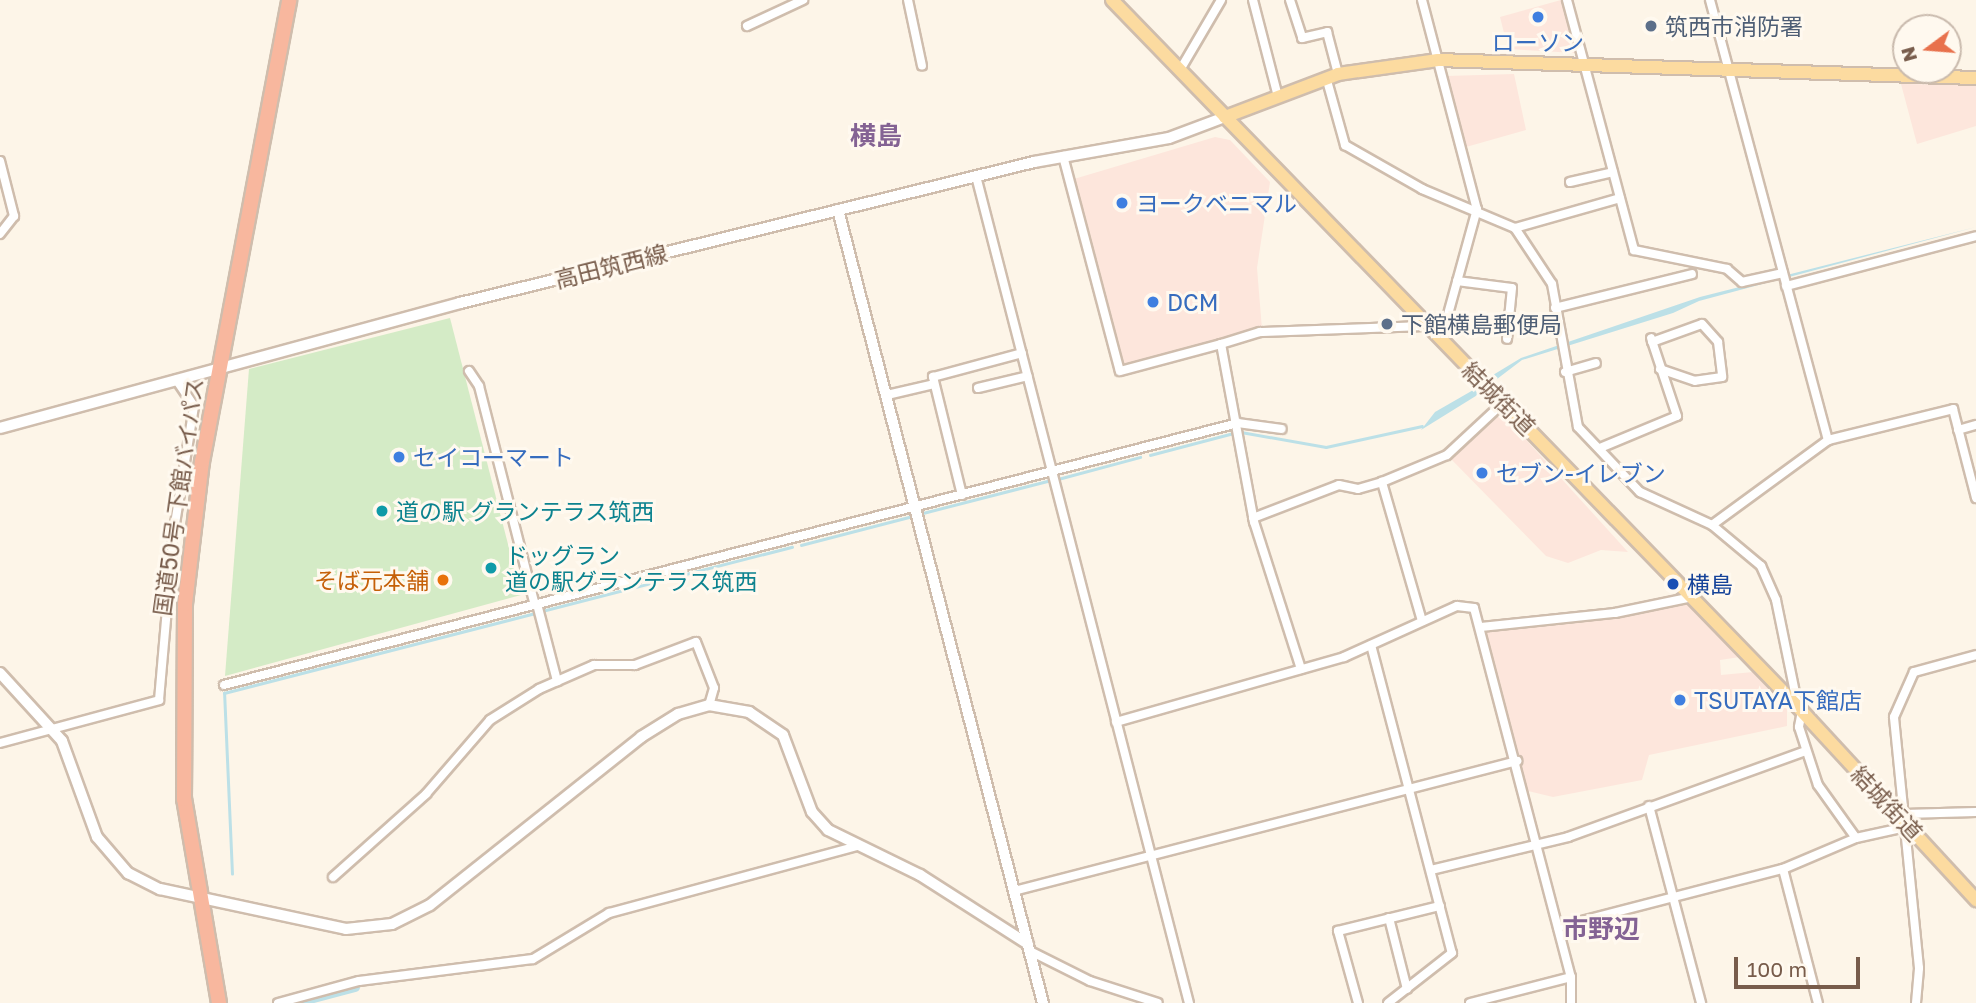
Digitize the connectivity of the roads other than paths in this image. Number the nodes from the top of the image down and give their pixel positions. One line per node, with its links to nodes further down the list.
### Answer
1 (289, 0): 43 (highway, 国道50号 下館バイパス)
2 (803, 0): 11 (street)
3 (908, 0): 15 (street)
4 (1112, 0): 16 (main road, 結城街道)
5 (1221, 0): 16 (street)
6 (1253, 0): 20 (street)
7 (1290, 0): 18 (street)
8 (1422, 0): 13 (street)
9 (1567, 0): 14 (street)
10 (1710, 0): 17 (street)
11 (788, 2): 12 (street)
12 (747, 26)
13 (1438, 60): 14 (main road); 18 (main road); 28 (street)
14 (1584, 65): 17 (main road); 24 (street)
15 (922, 66)
16 (1180, 69): 21 (main road, 結城街道)
17 (1729, 71): 19 (main road); 34 (street)
18 (1332, 76): 20 (main road); 28 (street)
19 (1976, 78)
20 (1277, 93): 21 (main road)
21 (1225, 117): 22 (street, 高田筑西線); 37 (main road, 結城街道)
22 (1063, 156): 25 (street, 高田筑西線); 40 (street)
23 (0, 160): 31 (street)
24 (1613, 172): 26 (street); 27 (street)
25 (976, 176): 29 (street, 高田筑西線); 41 (street)
26 (1570, 182)
27 (1620, 198): 30 (street); 34 (street)
28 (1477, 209): 30 (street); 35 (street)
29 (838, 210): 43 (street, 高田筑西線); 51 (street)
30 (1515, 228): 36 (street)
31 (0, 234)
32 (1976, 236): 34 (street)
33 (1692, 274): 36 (street)
34 (1784, 280): 58 (street)
35 (1457, 281): 38 (street); 39 (street)
36 (1555, 308): 46 (street)
37 (1427, 326): 39 (main road, 結城街道); 40 (street)
38 (1507, 339)
39 (1441, 340): 52 (main road, 結城街道)
40 (1221, 344): 55 (street)
41 (1021, 353): 47 (street); 49 (street)
42 (1596, 363): 46 (street)
43 (219, 367): 48 (street, 高田筑西線); 96 (highway, 国道50号 下館バイパス)
44 (1660, 369): 44 (street); 59 (street)
45 (469, 371): 68 (street)
46 (1566, 372): 59 (street)
47 (1028, 376): 50 (street); 60 (street)
48 (176, 379): 54 (street, 高田筑西線); 80 (street)
49 (933, 384): 51 (street); 62 (street)
50 (978, 388)
51 (887, 395): 64 (street)
52 (1504, 402): 61 (street); 67 (main road, 結城街道)
53 (1976, 425): 57 (street)
54 (0, 428)
55 (1239, 429): 56 (street); 60 (street); 65 (street)
56 (1282, 429)
57 (1958, 429): 58 (street); 63 (street)
58 (1828, 440): 66 (street)
59 (1600, 448): 66 (street)
60 (1053, 472): 62 (street); 79 (street)
61 (1382, 482): 65 (street); 69 (street)
62 (962, 495): 64 (street)
63 (1976, 498)
64 (917, 512): 68 (street); 95 (street)
65 (1253, 518): 73 (street)
66 (1712, 526): 78 (street)
67 (1692, 597): 70 (street); 78 (main road, 結城街道)
68 (538, 608): 75 (street); 76 (street)
69 (1422, 621): 70 (street); 71 (street)
70 (1481, 626): 83 (street)
71 (1371, 645): 73 (street); 84 (street)
72 (1976, 655): 87 (street)
73 (1301, 669): 79 (street)
74 (0, 673): 80 (street)
75 (557, 681): 77 (street); 94 (street)
76 (224, 685)
77 (709, 705): 90 (street); 96 (street)
78 (1800, 709): 82 (street); 87 (main road, 結城街道)
79 (1116, 722): 91 (street)
80 (53, 730): 81 (street); 96 (street)
81 (0, 743)
82 (1805, 751): 85 (street); 88 (street)
83 (1517, 761): 84 (street); 89 (street)
84 (1410, 789): 91 (street); 93 (street)
85 (1648, 806): 89 (street); 97 (street)
86 (1976, 812): 87 (street)
87 (1902, 821): 88 (street); 98 (main road, 結城街道); 116 (street)
88 (1856, 838): 92 (street)
89 (1535, 843): 93 (street); 101 (street)
90 (858, 846): 102 (street); 106 (street)
91 (1152, 856): 95 (street); 109 (street)
92 (1783, 869): 97 (street); 115 (street)
93 (1431, 870): 99 (street)
94 (333, 877)
95 (1014, 891): 102 (street)
96 (197, 894): 105 (highway, 国道50号 下館バイパス)
97 (1675, 897): 101 (street); 114 (street)
98 (1976, 900)
99 (1440, 906): 100 (street); 104 (street)
100 (1389, 918): 104 (street); 110 (street)
101 (1558, 927): 103 (street)
102 (1029, 947): 107 (street); 108 (street)
103 (1571, 977): 112 (street); 113 (street)
104 (1407, 989): 111 (street)
105 (219, 1003)
106 (278, 1003)
107 (1044, 1003)
108 (1158, 1003)
109 (1189, 1003)
110 (1358, 1003)
111 (1388, 1003)
112 (1470, 1003)
113 (1571, 1003)
114 (1701, 1003)
115 (1818, 1003)
116 (1916, 1003)

